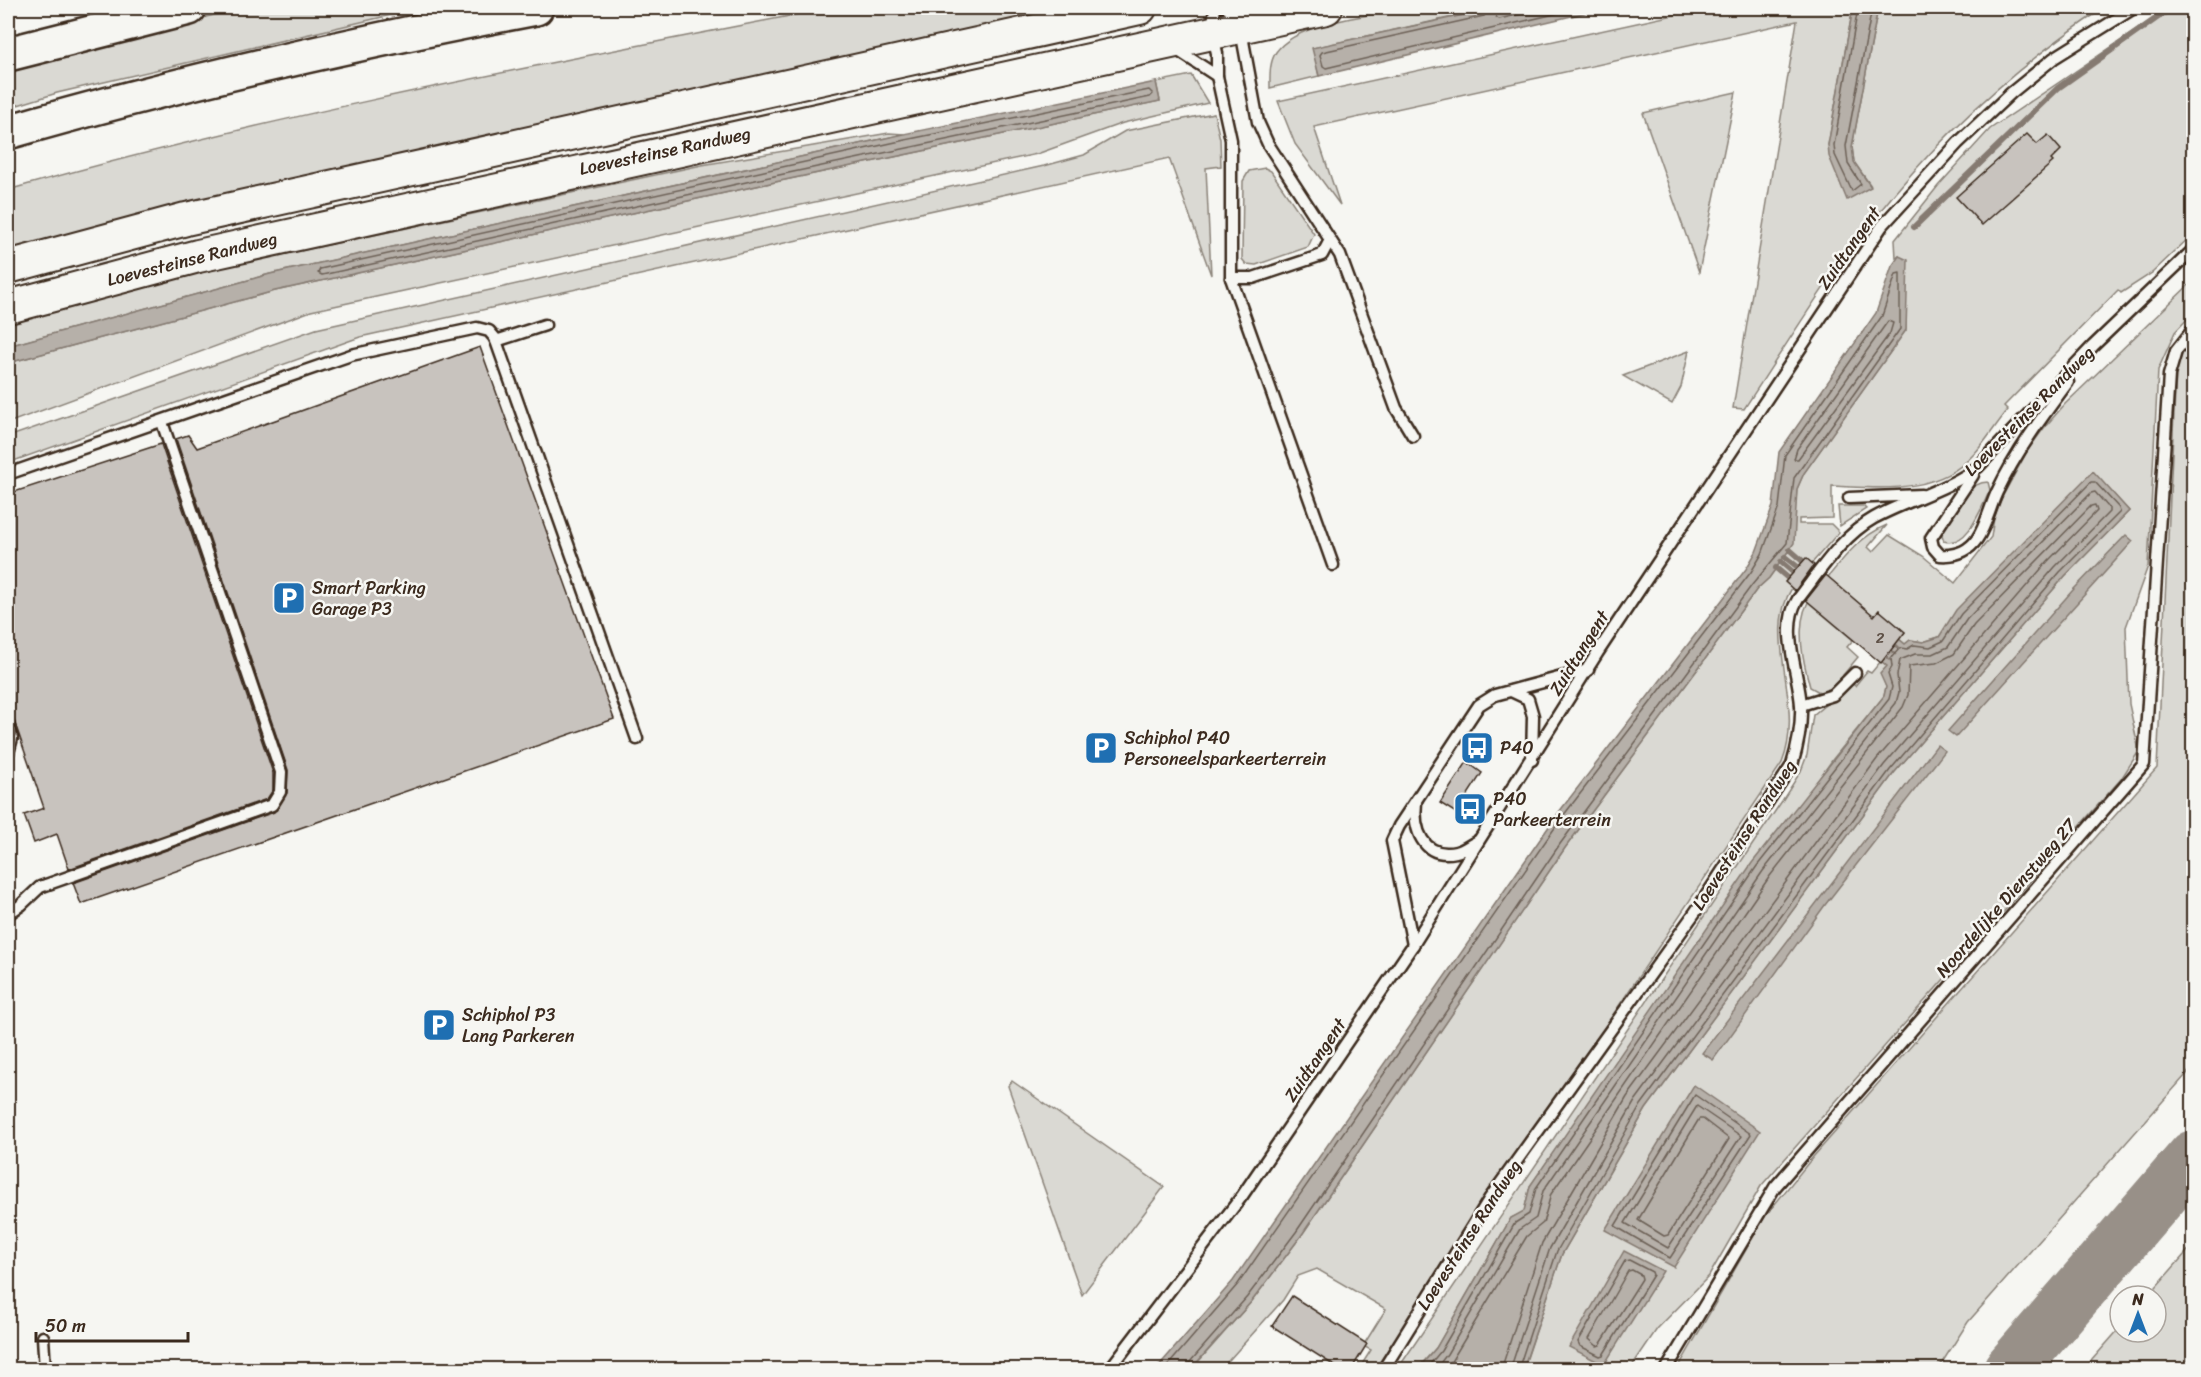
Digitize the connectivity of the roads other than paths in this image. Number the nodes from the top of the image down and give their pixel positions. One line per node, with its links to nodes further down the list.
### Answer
1 (189, 8): 8 (highway)
2 (536, 8): 10 (highway)
3 (1140, 8): 13 (street)
4 (1326, 8): 6 (street, Loevesteinse Randweg)
5 (2134, 8): 27 (lane, Zuidtangent)
6 (1224, 18): 7 (street, Loevesteinse Randweg); 9 (lane); 11 (lane)
7 (1166, 42): 9 (lane); 15 (street, Loevesteinse Randweg)
8 (8, 54)
9 (1217, 76): 14 (lane)
10 (8, 132)
11 (1330, 240): 14 (lane); 21 (lane)
12 (2193, 249): 19 (lane, Loevesteinse Randweg)
13 (8, 267)
14 (1231, 278): 26 (lane)
15 (8, 307)
16 (545, 325): 18 (lane)
17 (2193, 327): 43 (lane, Noordelijke Dienstweg 27)
18 (496, 341): 20 (lane); 32 (lane)
19 (2094, 346): 22 (lane, Loevesteinse Randweg); 22 (lane)
20 (162, 422): 23 (lane); 37 (lane)
21 (1413, 436)
22 (1978, 467): 24 (lane, Loevesteinse Randweg)
23 (8, 474)
24 (1959, 482): 25 (lane); 30 (lane, Loevesteinse Randweg)
25 (1849, 498)
26 (1333, 565)
27 (1588, 670): 29 (lane); 34 (lane, Zuidtangent)
28 (1855, 673): 30 (lane)
29 (1511, 691): 34 (lane); 35 (lane)
30 (1801, 705): 42 (lane, Loevesteinse Randweg)
31 (8, 724): 33 (lane)
32 (637, 739)
33 (8, 753)
34 (1532, 760): 36 (lane, Zuidtangent)
35 (1416, 802): 36 (lane); 38 (lane)
36 (1478, 840): 38 (lane, Zuidtangent)
37 (8, 914)
38 (1413, 945): 41 (lane, Zuidtangent)
39 (43, 1337): 40 (lane)
40 (45, 1370)
41 (1109, 1370)
42 (1383, 1370)
43 (1666, 1370)

